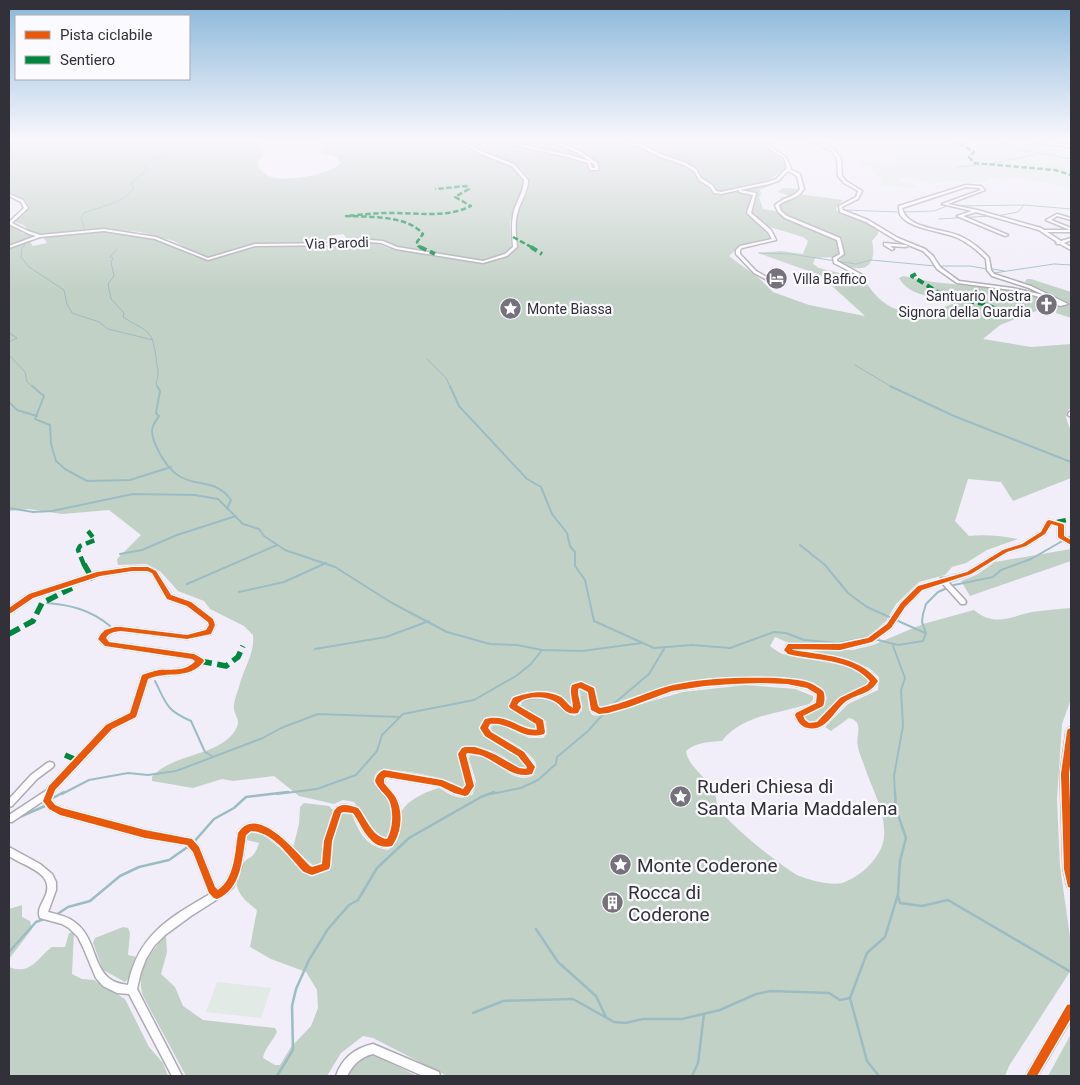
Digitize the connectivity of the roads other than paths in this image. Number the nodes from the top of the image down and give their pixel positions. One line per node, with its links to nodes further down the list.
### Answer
1 (525, 190): 15 (street, Via Parodi)
2 (713, 190): 8 (street)
3 (738, 190): 8 (street)
4 (801, 190): 22 (street)
5 (859, 190): 18 (street)
6 (954, 190): 18 (street)
7 (982, 190): 10 (street)
8 (724, 193): 23 (street)
9 (9, 195): 15 (street)
10 (976, 210): 13 (street); 14 (street)
11 (1071, 219): 12 (street)
12 (1071, 230): 13 (street)
13 (1044, 231): 17 (street)
14 (1006, 235)
15 (38, 236): 19 (street, Via Parodi)
16 (1071, 240): 17 (street)
17 (1058, 242): 21 (street)
18 (908, 244): 20 (street)
19 (9, 246)
20 (892, 249)
21 (1071, 249)
22 (864, 277)
23 (771, 281)
24 (1062, 538): 25 (street); 26 (street)
25 (1071, 543)
26 (947, 585): 27 (street); 36 (street)
27 (962, 602)
28 (9, 611): 31 (street)
29 (1071, 731): 35 (main road)
30 (50, 765): 32 (street)
31 (48, 793): 33 (street); 36 (street)
32 (9, 804)
33 (9, 819)
34 (9, 851): 37 (street)
35 (1071, 884)
36 (217, 895): 37 (street)
37 (132, 990): 39 (street)
38 (1071, 1008): 42 (main road)
39 (177, 1076)
40 (341, 1076): 41 (street)
41 (435, 1076)
42 (1031, 1076)

